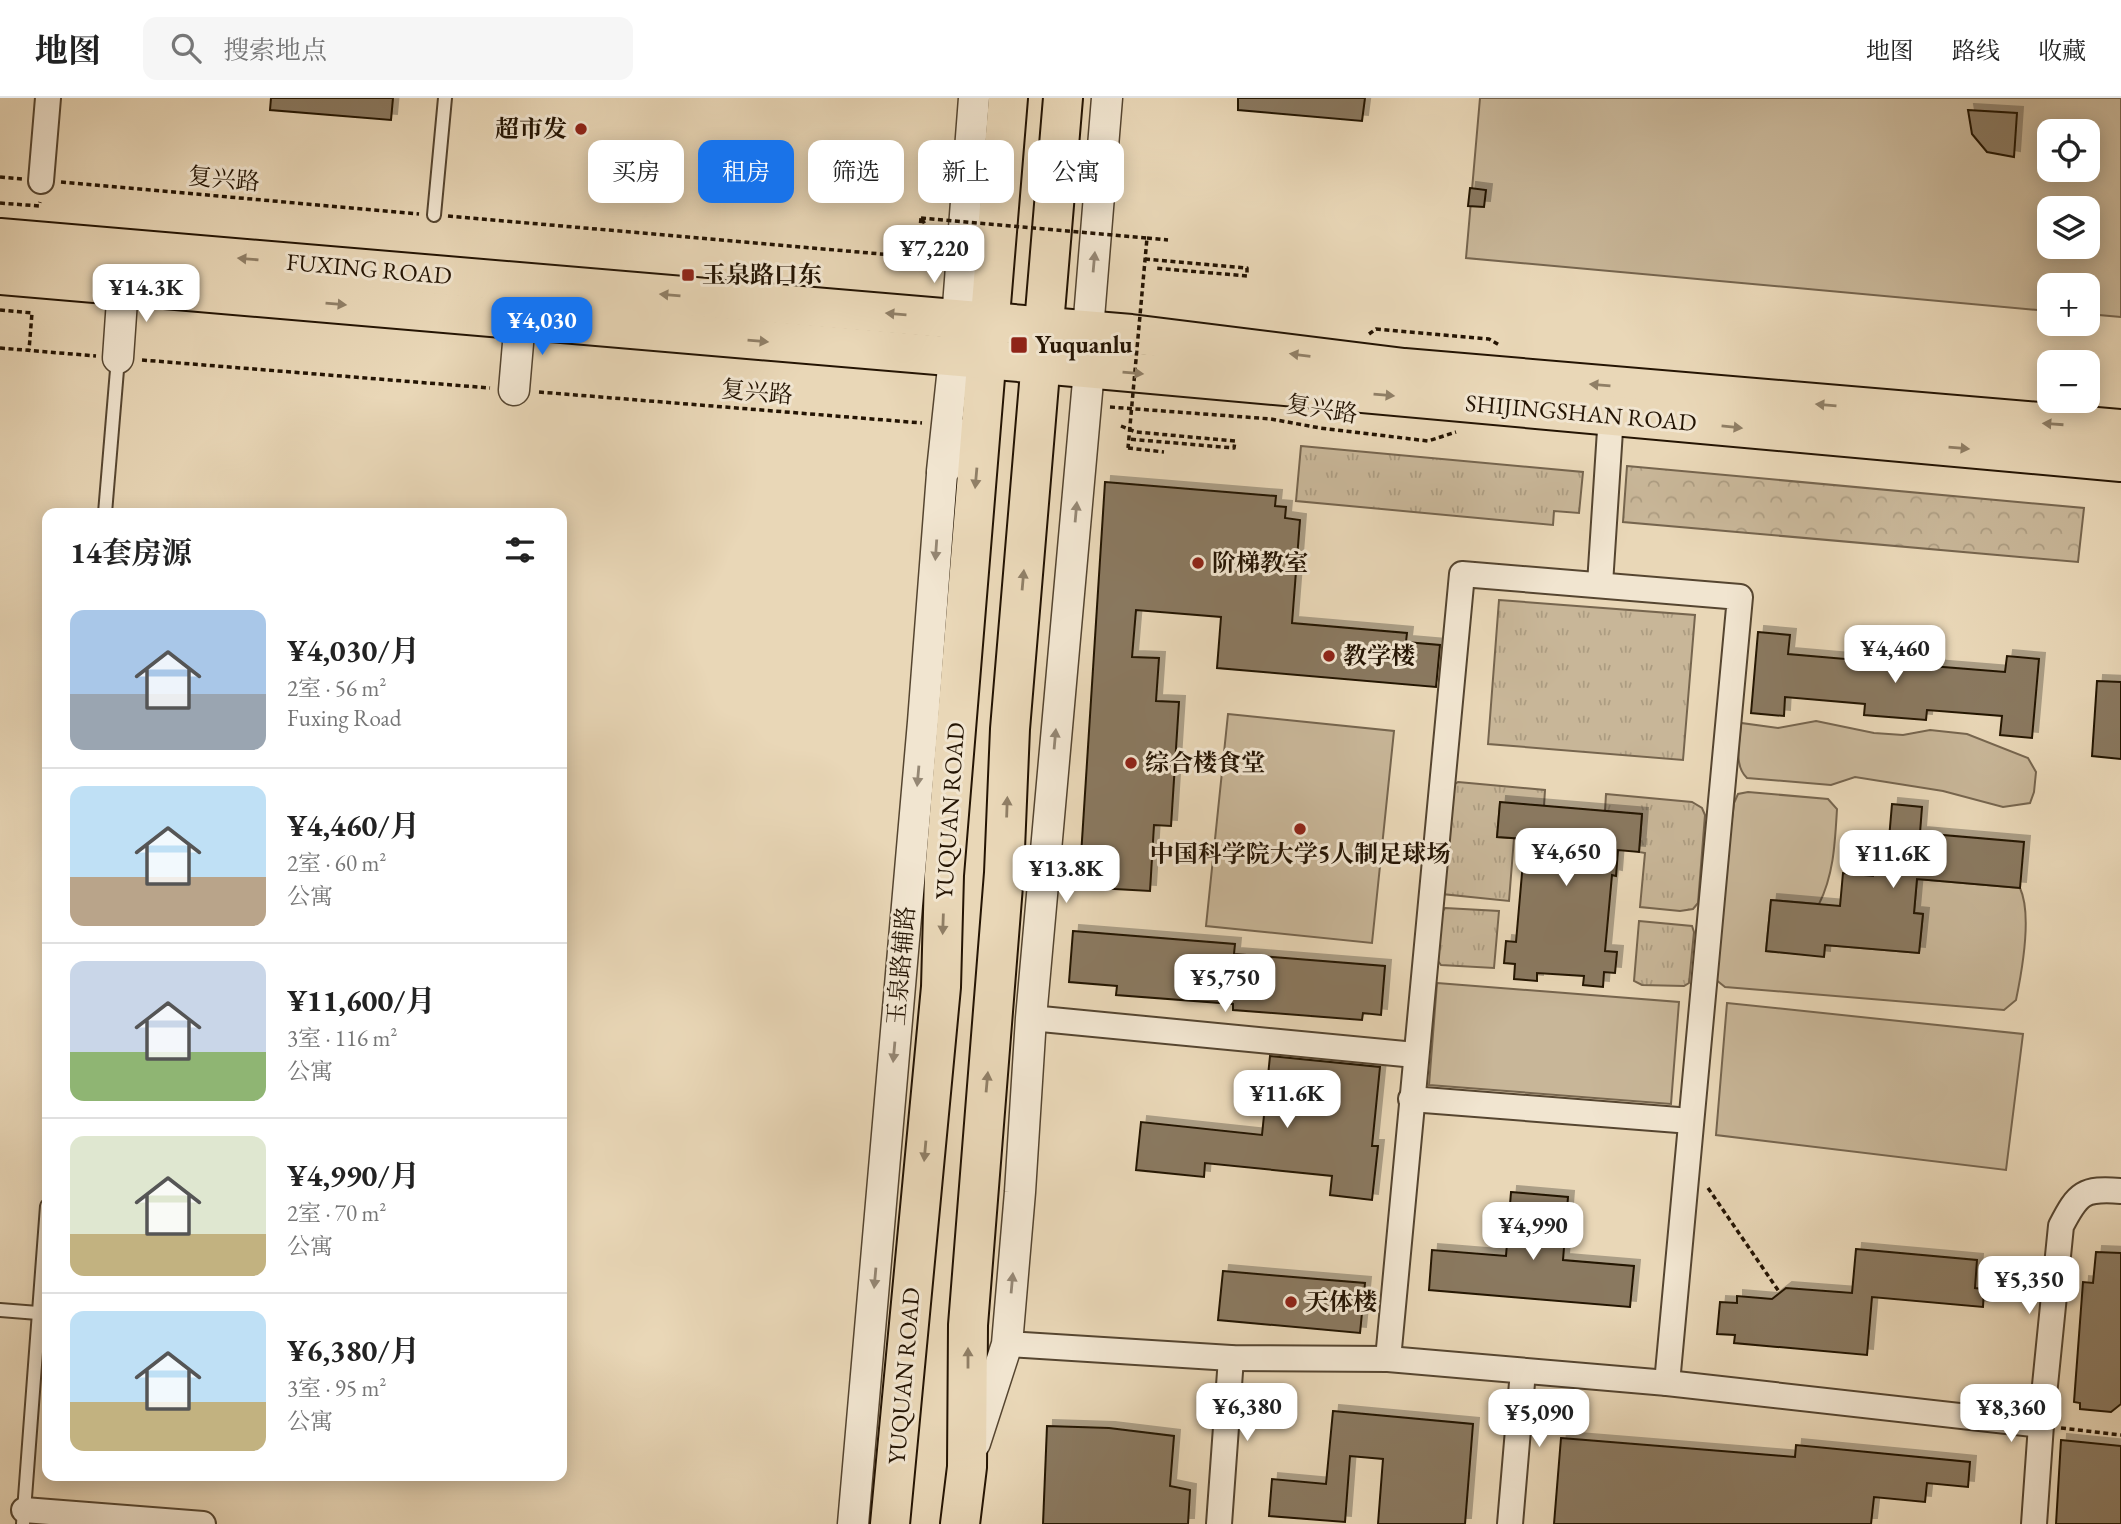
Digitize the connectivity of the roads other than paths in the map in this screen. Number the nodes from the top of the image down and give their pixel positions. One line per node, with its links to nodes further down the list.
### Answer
1 (48, 98): 7 (street)
2 (445, 98): 8 (lane)
3 (974, 98): 13 (street, YUQUAN ROAD)
4 (1008, 98): 13 (main road, YUQUAN ROAD)
5 (1063, 98): 14 (main road)
6 (1107, 98): 15 (street, one-way to 6)
7 (41, 181)
8 (434, 215)
9 (0, 238): 13 (main road, FUXING ROAD, one-way to 9)
10 (0, 275): 11 (main road, FUXING ROAD)
11 (123, 286): 12 (main road, FUXING ROAD, one-way to 12); 16 (street)
12 (520, 320): 17 (main road, FUXING ROAD, one-way to 17); 20 (street)
13 (973, 320): 14 (main road, FUXING ROAD); 17 (main road, YUQUAN ROAD)
14 (1044, 326): 15 (main road, SHIJINGSHAN ROAD); 18 (main road)
15 (1088, 330): 19 (street); 23 (main road, SHIJINGSHAN ROAD, one-way to 15)
16 (118, 358): 25 (lane)
17 (970, 359): 18 (main road, FUXING ROAD); 22 (main road, YUQUAN ROAD)
18 (1041, 364): 19 (main road, SHIJINGSHAN ROAD); 27 (main road, one-way to 18)
19 (1086, 387): 21 (main road, SHIJINGSHAN ROAD, one-way to 21); 28 (street, one-way to 19)
20 (514, 390)
21 (1611, 415): 24 (main road, SHIJINGSHAN ROAD, one-way to 24); 26 (street)
22 (964, 423): 46 (street, 玉泉路辅路, one-way to 46); 47 (main road, YUQUAN ROAD, one-way to 47)
23 (2121, 429)
24 (2121, 461)
25 (105, 508)
26 (1600, 584): 30 (street); 32 (street)
27 (1004, 873): 28 (street); 43 (main road, one-way to 27)
28 (1036, 973): 29 (street)
29 (1031, 1018): 30 (street); 37 (street, one-way to 29)
30 (1415, 1055): 31 (street)
31 (1411, 1098): 32 (street); 39 (street)
32 (1691, 1121): 41 (street)
33 (2121, 1191): 42 (street)
34 (42, 1265): 36 (lane)
35 (0, 1310): 36 (lane)
36 (38, 1313): 44 (lane)
37 (1007, 1344): 38 (street); 43 (street)
38 (1231, 1359): 39 (street); 49 (street)
39 (1388, 1359): 40 (street)
40 (1523, 1370): 41 (street); 50 (street)
41 (1667, 1384): 42 (street)
42 (2041, 1425): 51 (street)
43 (967, 1467): 48 (main road)
44 (24, 1517): 45 (street)
45 (203, 1524)
46 (853, 1524)
47 (890, 1524)
48 (960, 1524)
49 (1219, 1524)
50 (1510, 1524)
51 (2034, 1524)

